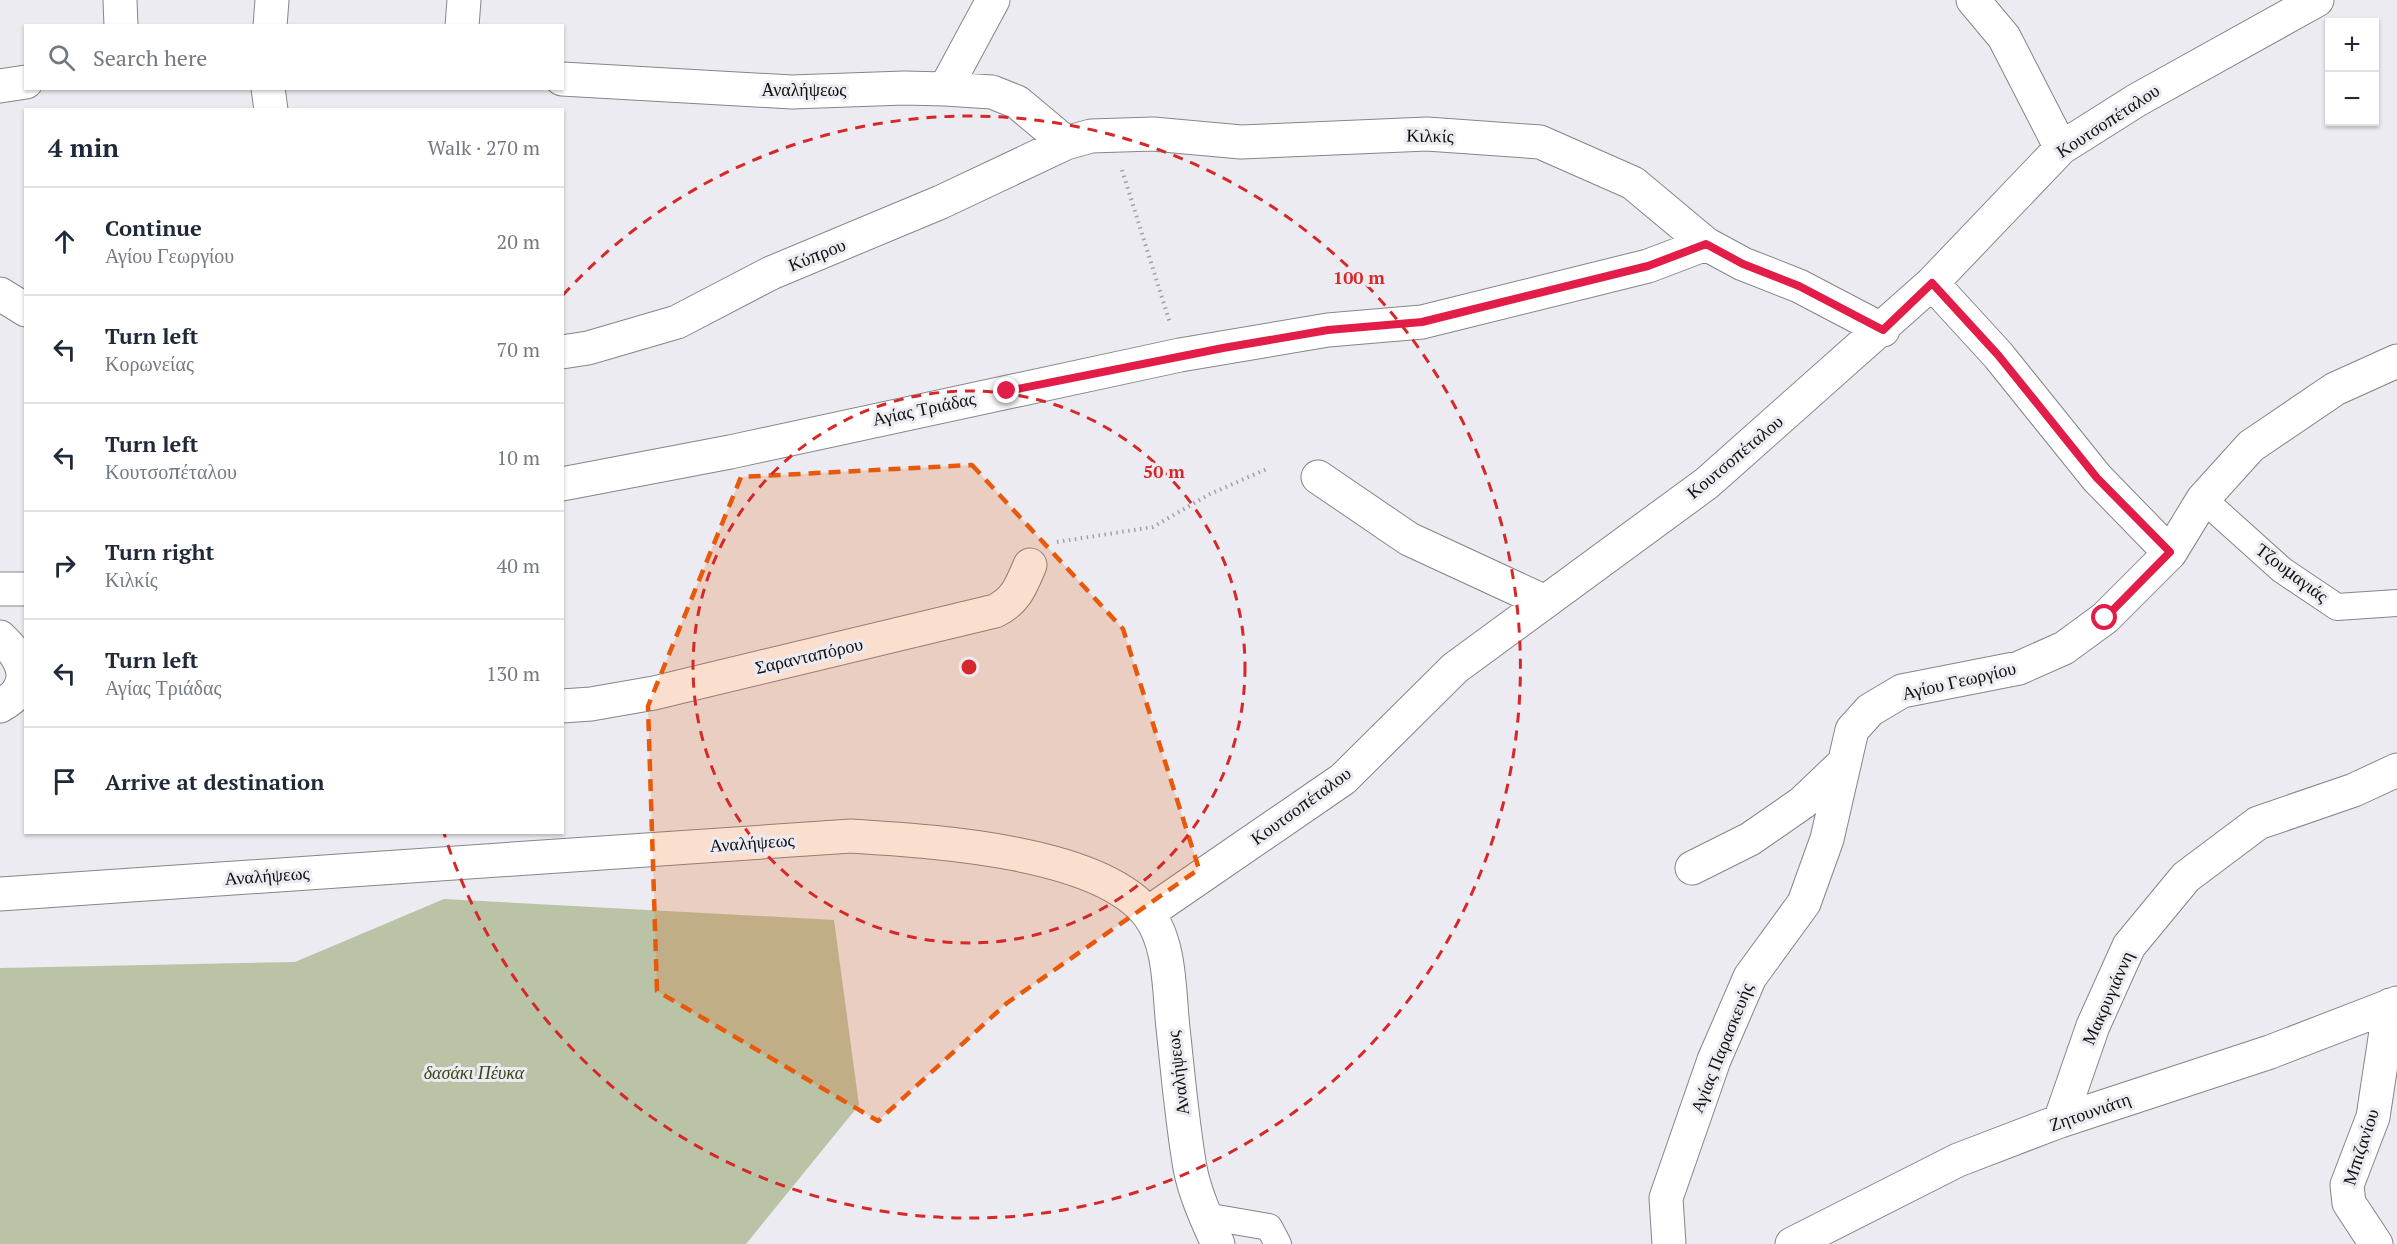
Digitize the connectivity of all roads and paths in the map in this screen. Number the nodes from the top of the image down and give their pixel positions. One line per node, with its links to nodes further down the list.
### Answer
1 (120, 0): 7 (street)
2 (272, 0): 8 (street)
3 (464, 0): 9 (street)
4 (993, 0): 13 (street)
5 (1972, 0): 18 (street)
6 (2317, 0): 18 (street, Κουτσοπέταλου)
7 (122, 24)
8 (270, 24)
9 (462, 24)
10 (564, 80): 13 (street, Αναλήψεως)
11 (24, 82): 12 (street)
12 (0, 86)
13 (945, 89): 17 (street)
14 (268, 90): 15 (street)
15 (271, 108)
16 (1114, 135): 17 (street, Κιλκίς); 19 (street, Κιλκίς); 25 (path)
17 (1066, 143): 24 (street, Κύπρου)
18 (2061, 148): 20 (street, Κουτσοπέταλου)
19 (1706, 244): 23 (street, Κιλκίς); 25 (street, Αγίας Τριάδας)
20 (1932, 283): 23 (street, Κουτσοπέταλου); 31 (street)
21 (0, 294): 22 (street)
22 (24, 309)
23 (1883, 330): 35 (street, Κουτσοπέταλου)
24 (564, 352)
25 (1180, 355): 29 (street, Αγίας Τριάδας)
26 (2397, 361): 30 (street, Αγίου Γεωργίου)
27 (1269, 468): 32 (path)
28 (1318, 477): 35 (street)
29 (564, 484)
30 (2203, 499): 31 (street, Αγίου Γεωργίου); 36 (street, Τζουμαγιάς)
31 (2170, 552): 40 (street, Αγίου Γεωργίου)
32 (1030, 565): 39 (street, Σαρανταπόρου)
33 (0, 589): 34 (street)
34 (24, 589)
35 (1543, 602): 44 (street, Κουτσοπέταλου)
36 (2397, 603)
37 (0, 638): 38 (street)
38 (16, 694)
39 (564, 706)
40 (1844, 763): 42 (street); 49 (street, Αγίας Παρασκευής)
41 (2397, 770): 46 (street, Μακρυγιάννη)
42 (1692, 868)
43 (0, 894): 44 (street, Αναλήψεως)
44 (1148, 914): 47 (street, Αναλήψεως)
45 (2394, 1004): 46 (street, Ζητουνιάτη); 51 (street, Μπιζανίου)
46 (2060, 1121): 50 (street, Ζητουνιάτη)
47 (1212, 1230): 48 (street)
48 (1278, 1244)
49 (1669, 1244)
50 (1792, 1244)
51 (2376, 1244)

